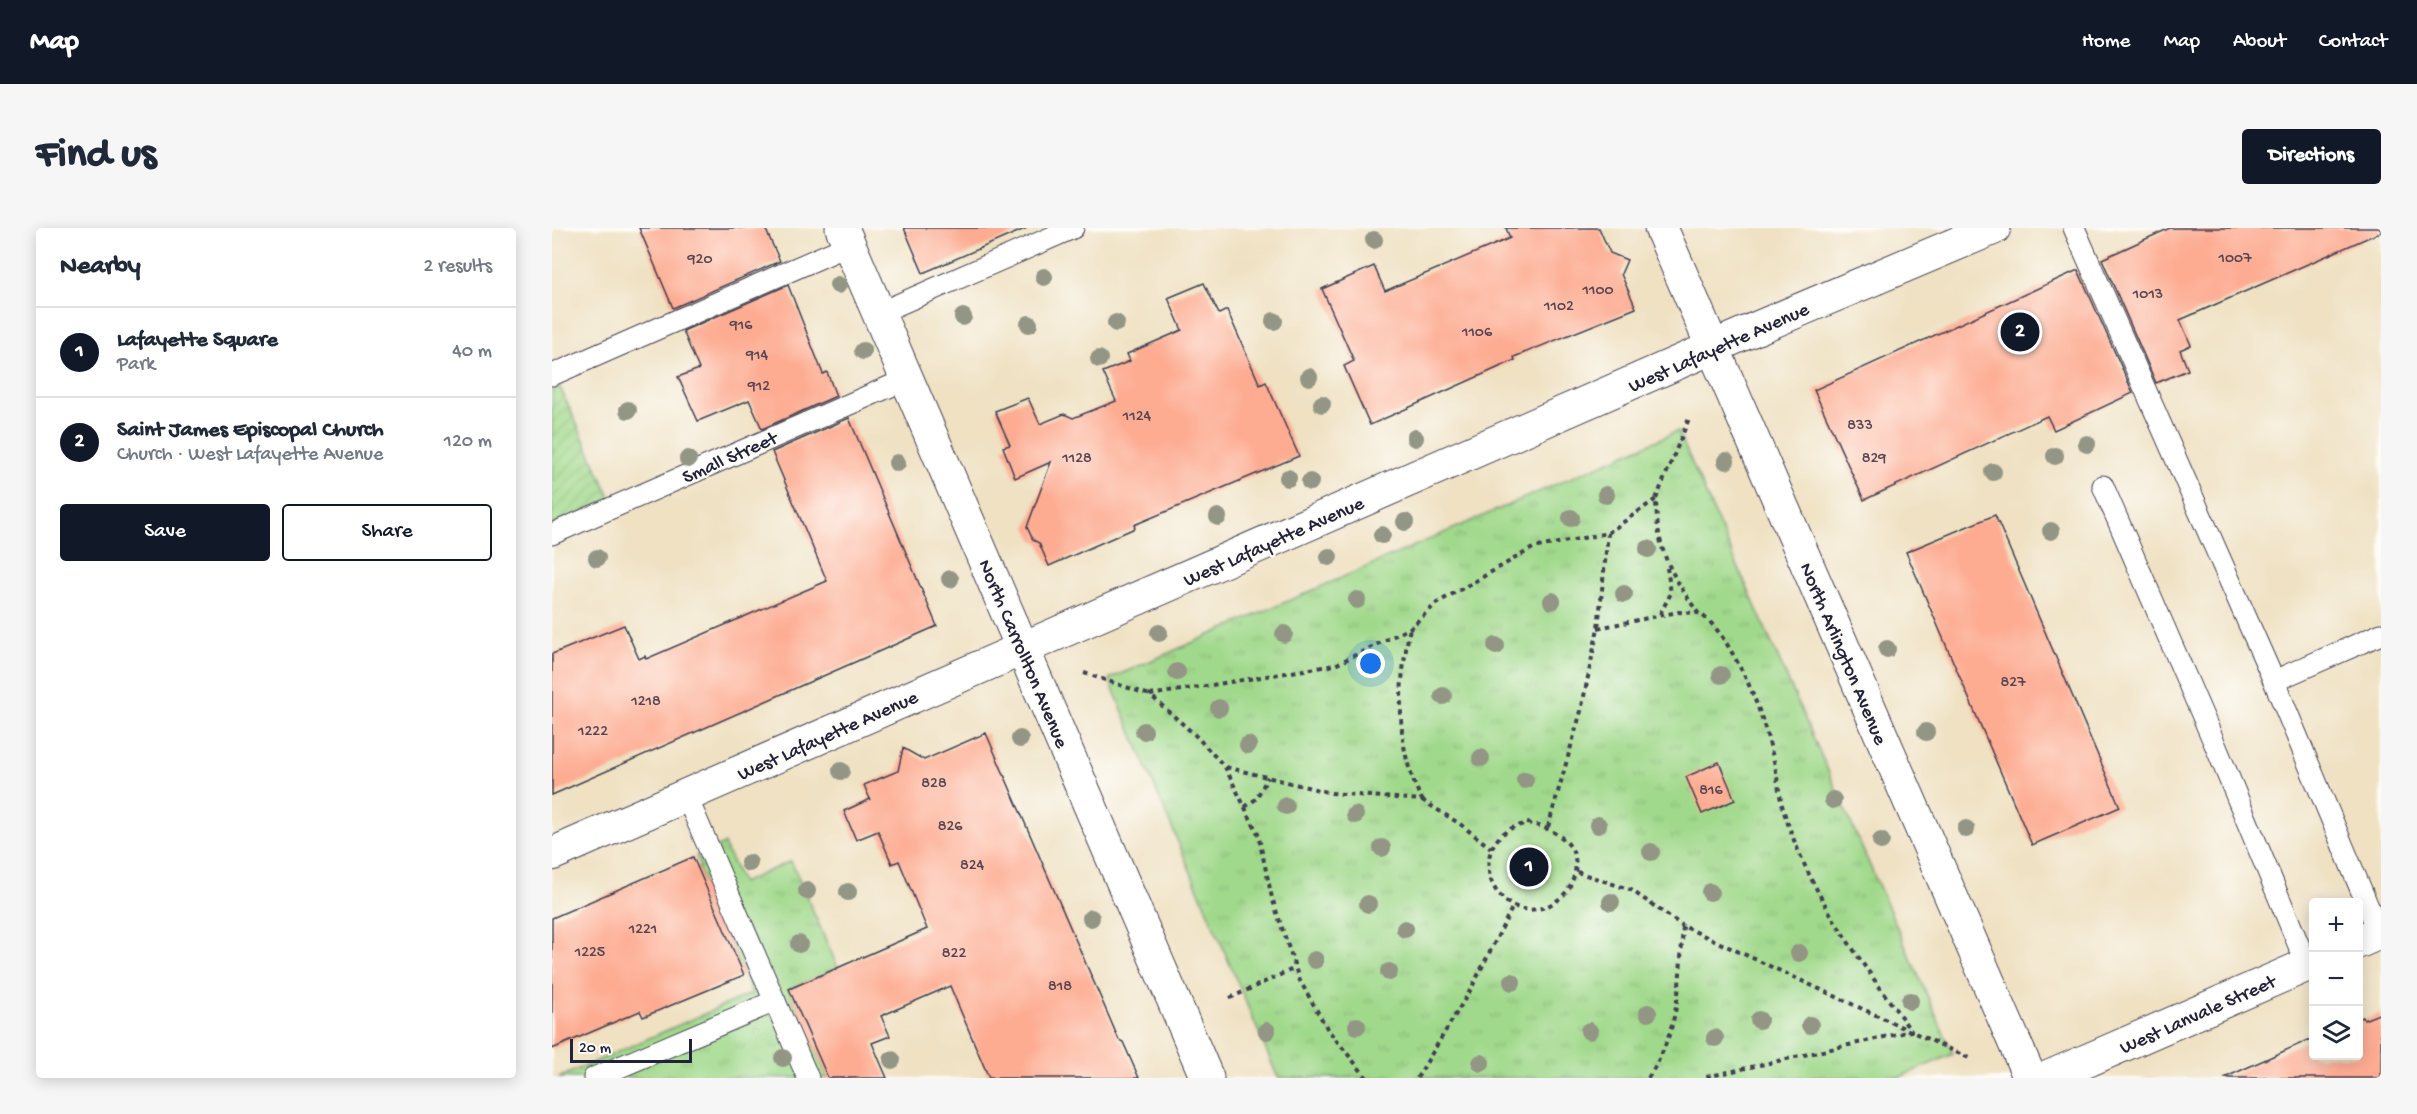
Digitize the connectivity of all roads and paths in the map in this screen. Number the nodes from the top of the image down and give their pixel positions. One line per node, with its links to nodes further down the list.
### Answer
1 (1073, 228): 6 (lane)
2 (1661, 228): 7 (street, North Arlington Avenue)
3 (1994, 228): 7 (street, West Lafayette Avenue)
4 (2074, 228): 23 (lane)
5 (846, 236): 6 (street, North Carrollton Avenue); 8 (lane)
6 (879, 313): 9 (street, North Carrollton Avenue)
7 (1713, 348): 21 (street, West Lafayette Avenue); 51 (street, North Arlington Avenue)
8 (552, 375)
9 (907, 379): 14 (lane, Small Street); 21 (street, North Carrollton Avenue)
10 (1690, 416): 12 (path)
11 (2103, 486): 37 (lane)
12 (1656, 499): 13 (path); 15 (path)
13 (1608, 533): 18 (path); 19 (path)
14 (552, 534)
15 (1667, 567): 16 (path); 17 (path)
16 (1698, 613): 17 (path); 42 (path)
17 (1659, 615): 19 (path)
18 (1410, 628): 24 (path); 28 (path)
19 (1598, 628): 30 (path)
20 (2381, 634): 23 (lane)
21 (1023, 649): 27 (street, West Lafayette Avenue); 46 (street, North Carrollton Avenue)
22 (1084, 673): 24 (path)
23 (2274, 681): 36 (lane)
24 (1150, 695): 25 (path)
25 (1225, 766): 26 (path); 29 (path)
26 (1268, 777): 28 (path); 29 (path)
27 (686, 795): 32 (street, West Lafayette Avenue); 41 (lane)
28 (1422, 800): 31 (path)
29 (1245, 807): 39 (path)
30 (1548, 827): 31 (path); 33 (path)
31 (1491, 848): 34 (path)
32 (552, 854)
33 (1576, 872): 34 (path); 35 (path)
34 (1513, 906): 48 (path)
35 (1683, 926): 42 (path); 49 (path)
36 (2373, 936)
37 (2309, 961)
38 (2309, 963): 52 (street, West Lanvale Street)
39 (1295, 968): 40 (path); 47 (path)
40 (1230, 998)
41 (775, 1000): 44 (lane); 45 (lane)
42 (1911, 1031): 43 (path); 50 (path)
43 (1971, 1059)
44 (594, 1078)
45 (808, 1078)
46 (1207, 1078)
47 (1367, 1078)
48 (1417, 1078)
49 (1648, 1078)
50 (1702, 1078)
51 (2030, 1078)
52 (2047, 1078)

